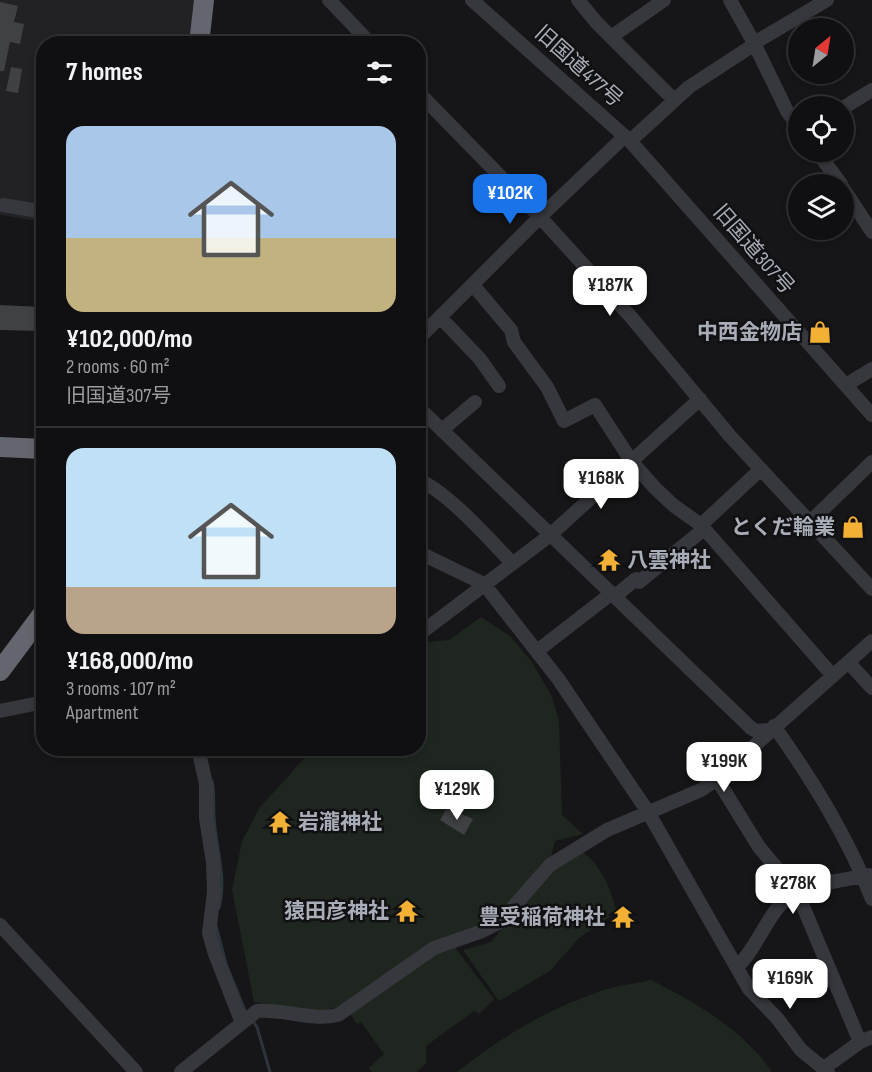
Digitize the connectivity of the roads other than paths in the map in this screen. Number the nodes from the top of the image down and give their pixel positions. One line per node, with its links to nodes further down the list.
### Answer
1 (204, 0): 8 (highway)
2 (329, 0): 9 (street)
3 (472, 0): 17 (street, 旧国道477号)
4 (578, 0): 10 (street)
5 (664, 0): 10 (street)
6 (730, 0): 11 (street)
7 (827, 0): 11 (street)
8 (200, 36)
9 (360, 36)
10 (611, 37): 14 (street)
11 (755, 44): 14 (street); 16 (street)
12 (872, 90): 15 (street)
13 (426, 100): 22 (street)
14 (674, 100): 17 (street)
15 (854, 101)
16 (788, 112)
17 (628, 138): 22 (street); 28 (street, 旧国道307号)
18 (854, 198): 20 (street)
19 (3, 205): 21 (street)
20 (866, 210): 23 (street)
21 (36, 211)
22 (540, 217): 24 (street); 30 (street)
23 (872, 232)
24 (473, 285): 25 (street); 37 (street)
25 (440, 318): 26 (street); 29 (street)
26 (426, 331)
27 (872, 369): 28 (street)
28 (846, 385): 33 (street)
29 (499, 386)
30 (700, 399): 37 (street); 39 (street)
31 (475, 402): 34 (street)
32 (426, 415): 34 (street)
33 (872, 415)
34 (442, 430): 43 (street)
35 (0, 447): 36 (highway)
36 (36, 449)
37 (632, 462): 42 (street); 43 (street)
38 (872, 462): 41 (street)
39 (761, 469): 41 (street); 42 (street)
40 (426, 484): 45 (street)
41 (811, 521): 47 (street)
42 (702, 527): 48 (street); 55 (street)
43 (549, 536): 45 (street); 48 (street)
44 (426, 556): 46 (street)
45 (512, 563): 46 (street)
46 (484, 584): 50 (street); 52 (street)
47 (872, 589)
48 (613, 595): 52 (street); 59 (street)
49 (36, 623): 54 (highway)
50 (426, 629)
51 (872, 641): 53 (street)
52 (537, 651): 62 (street)
53 (849, 663): 55 (street); 56 (street)
54 (0, 671)
55 (833, 676): 59 (street)
56 (872, 688)
57 (36, 704): 58 (street)
58 (0, 711)
59 (772, 728): 61 (street); 63 (street)
60 (200, 756): 68 (street)
61 (717, 779): 62 (street); 64 (street)
62 (648, 812): 67 (street); 68 (street)
63 (868, 875): 64 (street); 65 (street)
64 (797, 892): 67 (street); 69 (street)
65 (872, 899)
66 (0, 925): 71 (street)
67 (737, 967): 70 (street)
68 (248, 1019): 72 (street)
69 (866, 1040): 70 (street)
70 (826, 1070)
71 (136, 1072)
72 (181, 1072)

